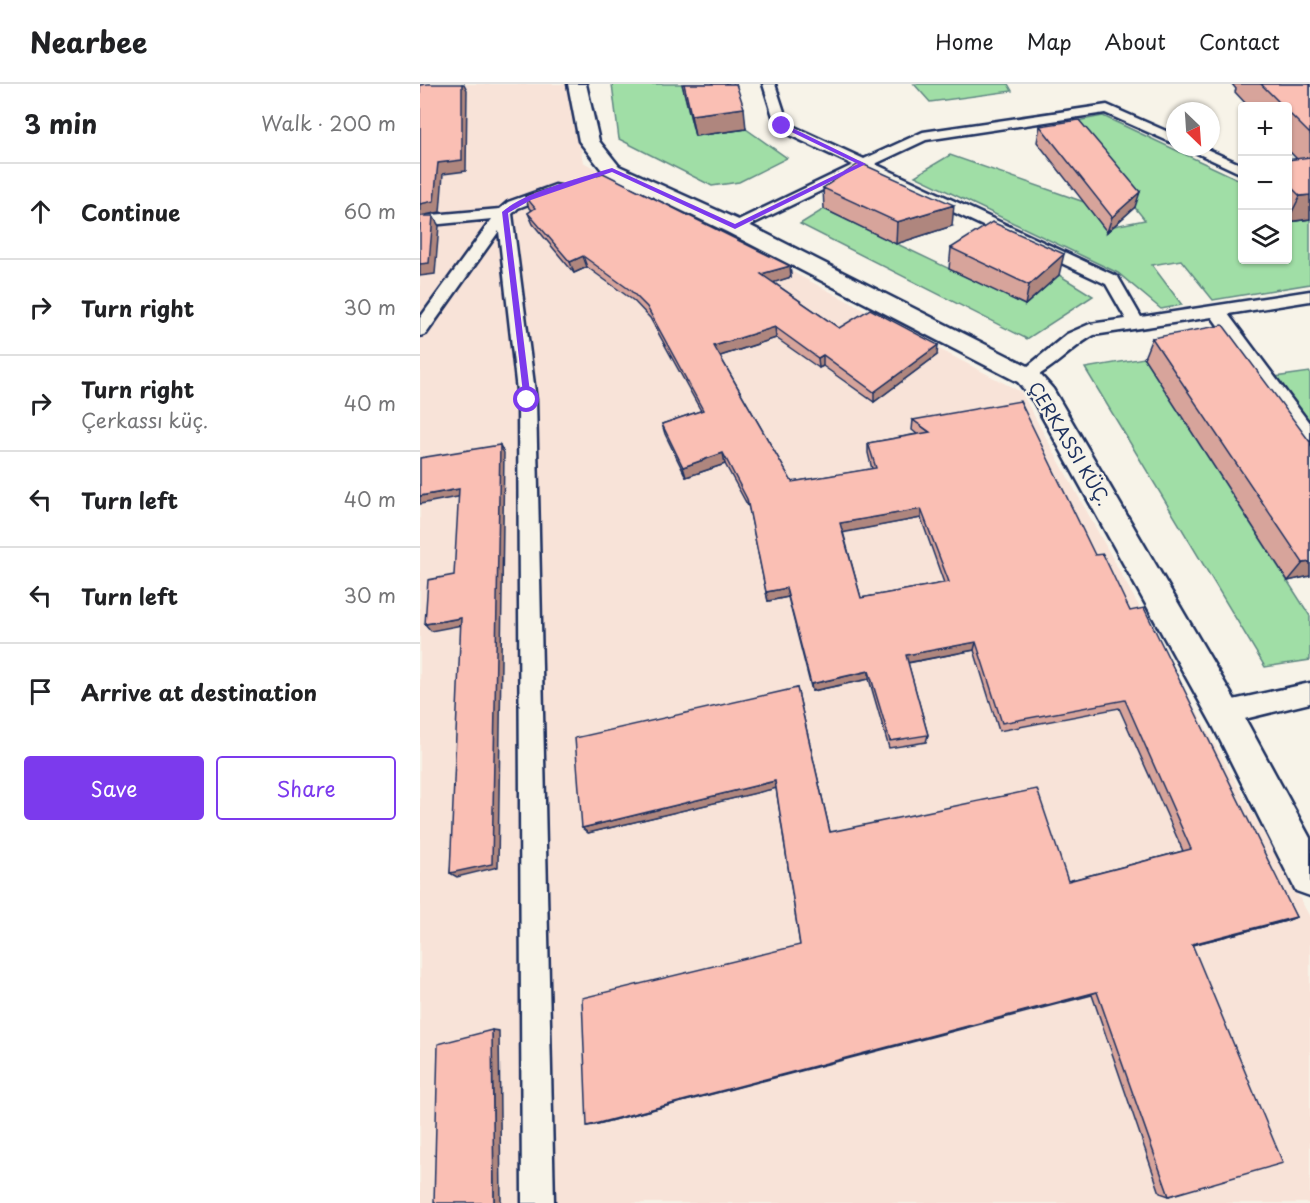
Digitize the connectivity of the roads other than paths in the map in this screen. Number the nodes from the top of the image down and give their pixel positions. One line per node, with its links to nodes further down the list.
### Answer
1 (578, 84): 7 (street)
2 (769, 84): 5 (lane)
3 (1166, 136): 5 (lane)
4 (1211, 156): 6 (lane)
5 (863, 164): 10 (lane); 13 (lane)
6 (1238, 169)
7 (592, 177): 8 (lane); 10 (street)
8 (504, 213): 9 (lane); 14 (lane); 20 (lane)
9 (420, 221)
10 (735, 227): 15 (street)
11 (1310, 296): 12 (lane)
12 (1216, 310): 13 (lane); 16 (lane)
13 (1136, 322): 15 (lane)
14 (420, 330)
15 (1027, 376): 18 (street)
16 (1310, 438)
17 (1310, 693): 18 (lane)
18 (1224, 713): 19 (street)
19 (1310, 877)
20 (538, 1203)

